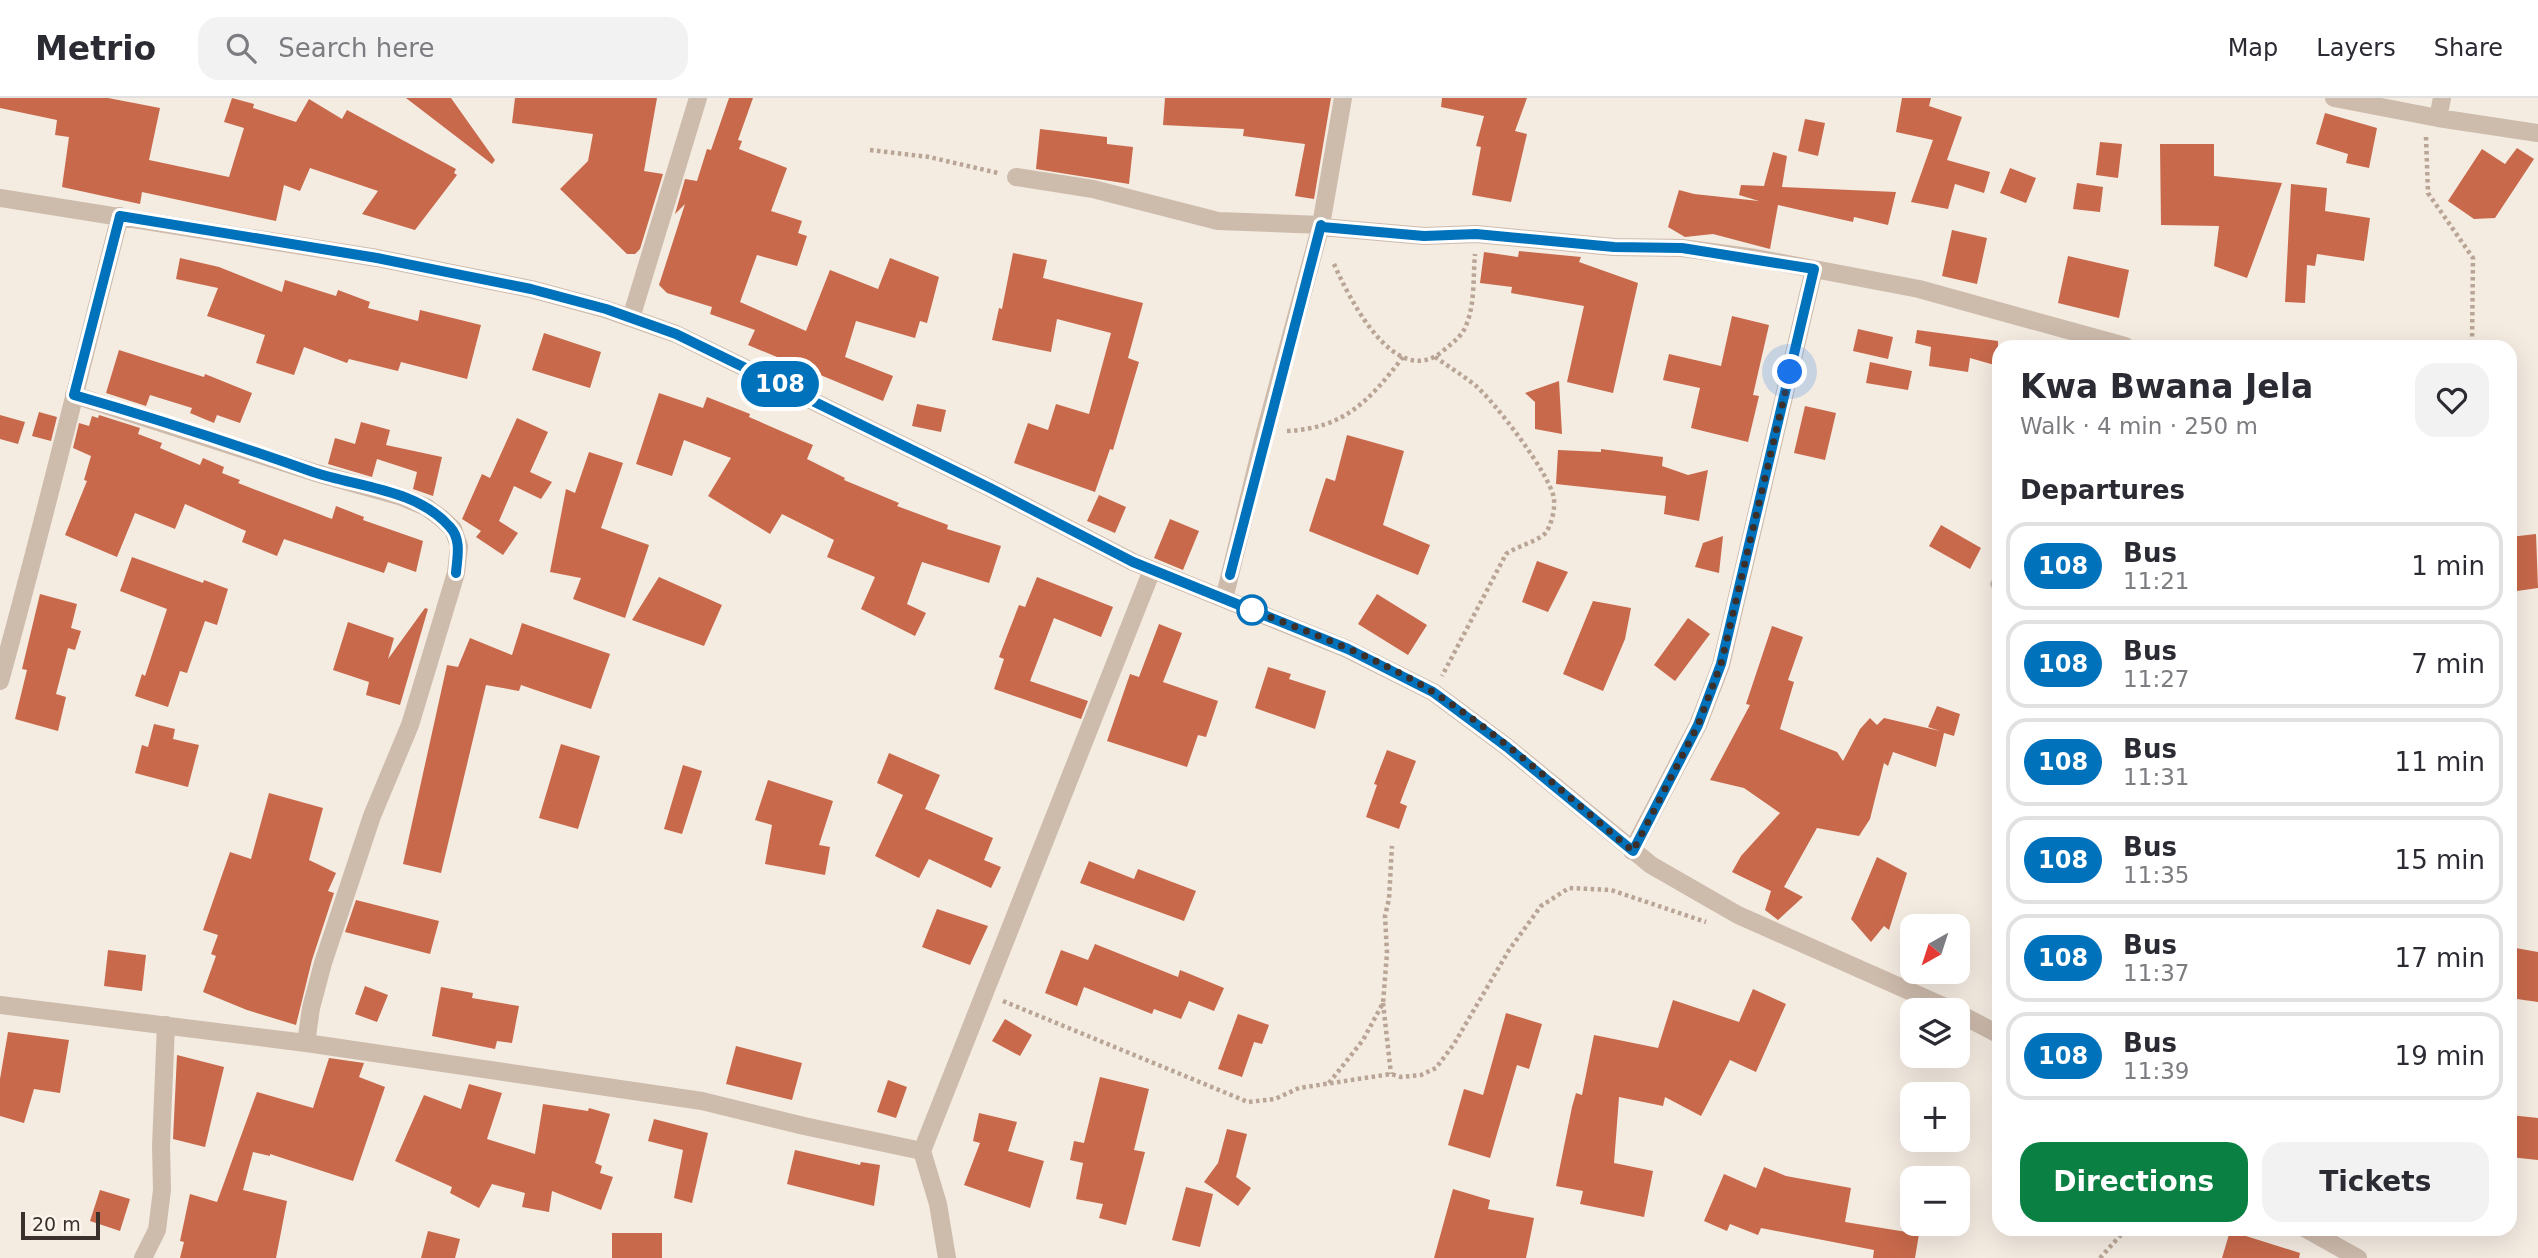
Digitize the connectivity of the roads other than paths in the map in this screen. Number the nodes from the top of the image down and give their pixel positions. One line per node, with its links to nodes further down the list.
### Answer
1 (698, 98): 12 (street)
2 (1343, 98): 10 (street)
3 (2334, 98): 5 (street)
4 (2442, 98): 5 (street)
5 (2438, 118): 6 (street)
6 (2538, 133)
7 (1016, 177): 10 (street)
8 (0, 198): 9 (street)
9 (120, 216): 12 (street); 14 (street)
10 (1321, 226): 11 (street); 16 (street)
11 (1814, 269): 13 (street); 18 (street)
12 (631, 318): 15 (street)
13 (2103, 340)
14 (74, 395): 17 (street); 24 (street)
15 (1152, 570): 16 (street); 25 (street)
16 (1224, 599): 18 (street)
17 (0, 681)
18 (1633, 851): 19 (street)
19 (1925, 998)
20 (0, 1005): 22 (street)
21 (1970, 1019): 23 (street)
22 (166, 1025): 24 (street); 27 (street)
23 (1992, 1031)
24 (306, 1043): 25 (street)
25 (922, 1151): 28 (street)
26 (2318, 1236): 29 (street)
27 (143, 1258)
28 (947, 1258)
29 (2358, 1258)

